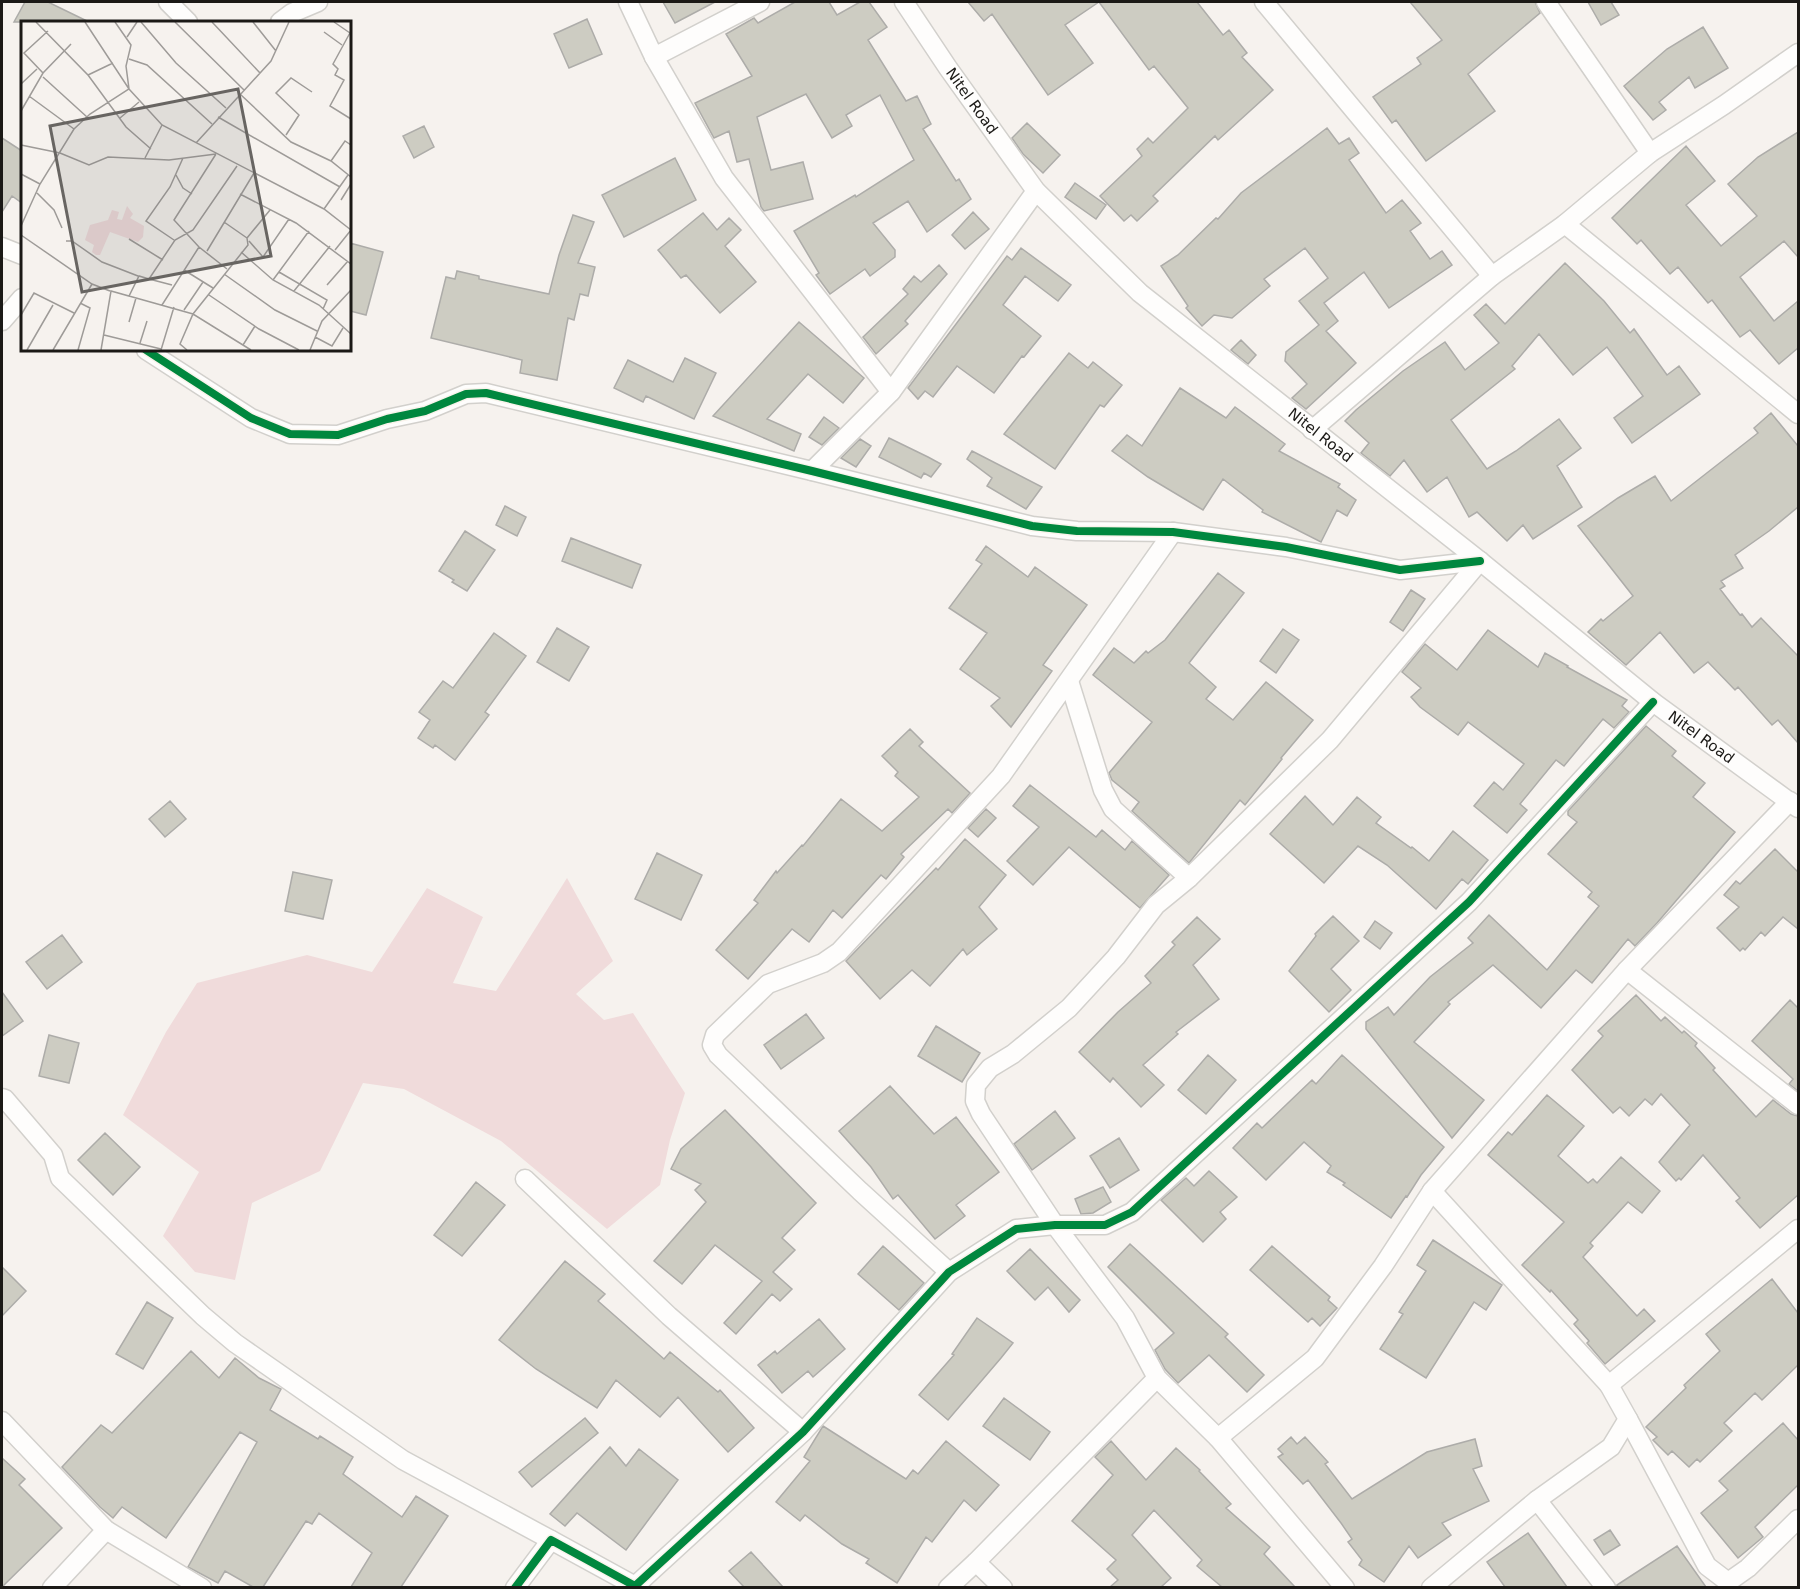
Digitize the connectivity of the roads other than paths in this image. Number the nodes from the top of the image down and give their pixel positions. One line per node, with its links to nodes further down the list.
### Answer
1 (168, 2): 8 (street)
2 (318, 2): 9 (street)
3 (628, 2): 11 (street)
4 (760, 2): 11 (street)
5 (904, 2): 13 (street, Nitel Road)
6 (1264, 2): 17 (street)
7 (1546, 2): 12 (street)
8 (187, 21)
9 (281, 21)
10 (1798, 53): 12 (street)
11 (654, 57): 21 (street)
12 (1650, 153): 14 (street)
13 (1036, 191): 21 (street); 23 (street, Nitel Road)
14 (1565, 224): 17 (street); 22 (street)
15 (2, 247): 16 (street)
16 (21, 255)
17 (1492, 276): 23 (street)
18 (21, 299): 19 (street)
19 (2, 321)
20 (148, 351): 24 (street)
21 (891, 392): 24 (street)
22 (1798, 414)
23 (1312, 430): 26 (street, Nitel Road)
24 (812, 471): 25 (street)
25 (1173, 532): 26 (street); 27 (street)
26 (1480, 561): 28 (street, Nitel Road); 30 (street)
27 (1069, 681): 30 (street); 38 (street)
28 (1653, 702): 29 (street, Nitel Road); 36 (street)
29 (1794, 805): 31 (street)
30 (1189, 878): 36 (street)
31 (1627, 970): 33 (street); 35 (street)
32 (2, 1098): 48 (street)
33 (1798, 1105)
34 (525, 1179): 43 (street)
35 (1432, 1191): 40 (street); 44 (street)
36 (1054, 1225): 38 (street); 39 (street)
37 (1798, 1229): 40 (street)
38 (949, 1272): 43 (street)
39 (1157, 1378): 44 (street); 49 (street)
40 (1609, 1386): 41 (street)
41 (1628, 1419): 45 (street); 46 (street)
42 (2, 1421): 47 (street)
43 (803, 1432): 53 (street)
44 (1218, 1438): 56 (street)
45 (1537, 1500): 57 (street); 58 (street)
46 (1798, 1519)
47 (106, 1530): 50 (street); 51 (street)
48 (551, 1540): 52 (street); 53 (street)
49 (976, 1562): 54 (street); 55 (street)
50 (52, 1587)
51 (202, 1587)
52 (515, 1587)
53 (637, 1587)
54 (948, 1587)
55 (1003, 1587)
56 (1345, 1587)
57 (1431, 1587)
58 (1606, 1587)

